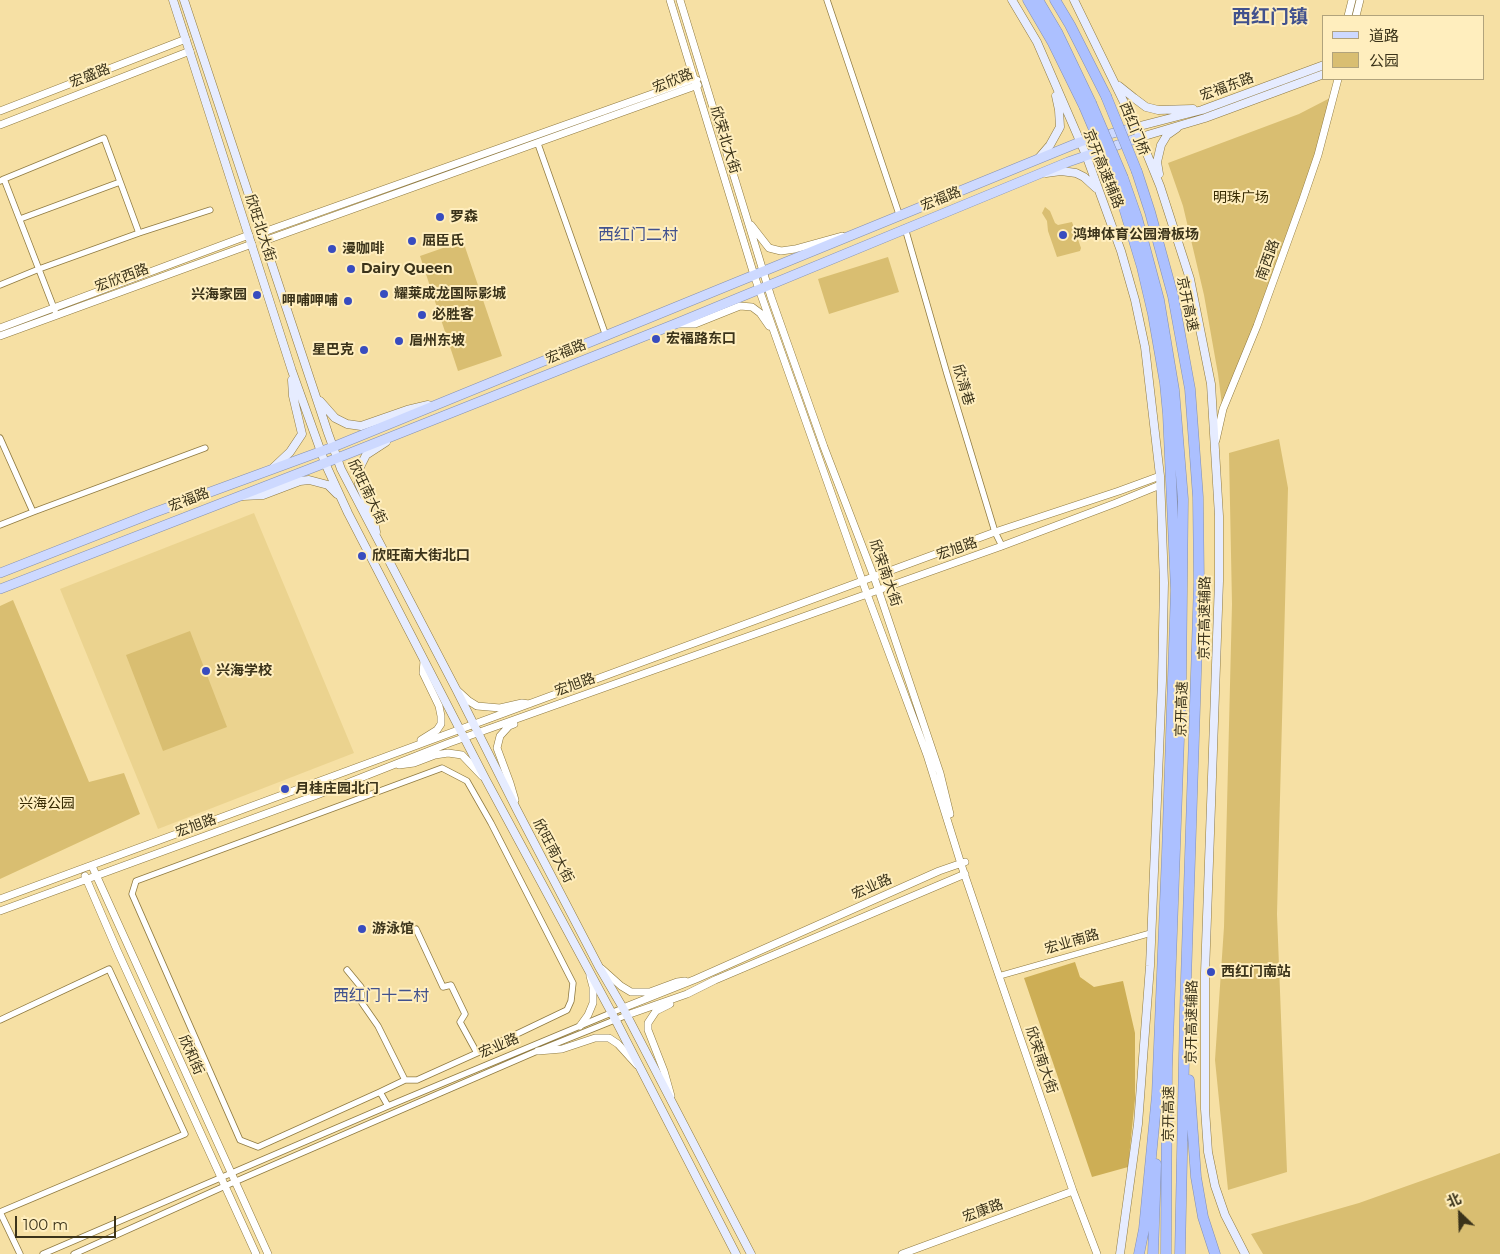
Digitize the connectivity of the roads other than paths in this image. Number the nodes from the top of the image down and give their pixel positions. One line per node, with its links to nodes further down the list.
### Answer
1 (173, 0): 15 (main road, 欣旺北大街)
2 (184, 0): 51 (main road, 欣旺北大街)
3 (670, 0): 20 (street, 欣荣北大街)
4 (680, 0): 23 (street, 欣荣北大街)
5 (827, 0): 45 (street)
6 (1012, 0): 18 (main road, 京开高速辅路)
7 (1028, 0): 25 (highway)
8 (1038, 0): 25 (highway)
9 (1055, 0): 36 (highway, 西红门桥, bridge)
10 (1074, 0): 21 (main road, 京开高速辅路)
11 (1352, 0): 13 (street)
12 (1360, 0): 14 (street)
13 (1348, 15)
14 (1356, 15)
15 (186, 39): 16 (main road, 欣旺北大街); 27 (street, 宏盛路)
16 (190, 51): 29 (street, 宏盛路); 50 (main road, 欣旺北大街)
17 (1322, 66): 26 (main road, 宏福东路)
18 (1051, 74): 32 (main road, 京开高速辅路); 35 (main road)
19 (1322, 75): 28 (main road, 宏福东路)
20 (694, 79): 23 (street, 宏欣路); 24 (street, 欣荣北大街); 51 (street, 宏欣路)
21 (1114, 80): 26 (main road); 30 (main road, 京开高速辅路)
22 (1338, 80): 69 (street, 南西路)
23 (705, 81): 24 (street, 宏欣路); 44 (street, 欣荣北大街)
24 (696, 87): 33 (street, 宏欣路); 54 (street, 欣荣北大街)
25 (1088, 104): 38 (highway, 西红门桥, bridge)
26 (1202, 110): 30 (main road, 宏福东路)
27 (0, 111)
28 (1183, 124): 31 (main road, 宏福东路); 41 (main road)
29 (0, 125)
30 (1136, 127): 31 (main road, 京开高速辅路); 32 (main road, 宏福路)
31 (1141, 137): 34 (main road, 宏福路); 41 (main road, 京开高速辅路)
32 (1080, 142): 34 (main road, 京开高速辅路); 35 (main road, 宏福路)
33 (538, 144): 51 (street, 宏欣路); 62 (street)
34 (1086, 155): 37 (main road, 宏福路); 42 (main road, 京开高速辅路)
35 (1036, 160): 45 (main road, 宏福路)
36 (1137, 172): 121 (highway, 京开高速)
37 (1042, 174): 42 (main road); 47 (main road, 宏福路)
38 (1120, 179): 132 (highway); 154 (highway, 京开高速)
39 (2, 180): 40 (street); 46 (street)
40 (120, 182): 46 (street); 49 (street)
41 (1160, 186): 69 (main road, 京开高速辅路)
42 (1102, 195): 75 (main road, 京开高速辅路)
43 (210, 210): 49 (street)
44 (746, 217): 48 (street); 54 (street, 欣荣北大街)
45 (900, 217): 48 (main road, 宏福路)
46 (20, 219): 53 (street)
47 (905, 228): 56 (main road, 宏福路); 80 (street, 欣清巷)
48 (859, 232): 54 (main road, 宏福路)
49 (139, 233): 53 (street)
50 (249, 235): 52 (main road, 欣旺北大街); 57 (street, 宏欣西路)
51 (262, 237): 64 (main road, 欣旺北大街)
52 (252, 244): 57 (street, 宏欣西路); 63 (main road, 欣旺北大街)
53 (39, 268): 55 (street); 57 (street)
54 (758, 273): 56 (street, 欣荣北大街); 62 (main road, 宏福路)
55 (0, 285)
56 (763, 286): 58 (main road, 宏福路); 60 (street, 欣荣南大街); 86 (street, 欣荣南大街)
57 (55, 312): 59 (street, 宏欣西路); 61 (street, 宏欣西路)
58 (675, 324): 60 (street); 66 (main road, 宏福路)
59 (0, 328)
60 (774, 333): 87 (street, 欣荣南大街)
61 (0, 336)
62 (606, 336): 65 (main road, 宏福路)
63 (292, 370): 71 (main road, 欣旺北大街); 74 (main road)
64 (315, 393): 65 (main road); 68 (main road, 欣旺北大街)
65 (443, 402): 68 (main road, 宏福路)
66 (402, 432): 72 (main road, 宏福路); 81 (main road)
67 (0, 438): 77 (street)
68 (333, 447): 71 (main road, 宏福路); 72 (main road, 欣旺北大街)
69 (1214, 447): 157 (main road, 京开高速辅路)
70 (205, 448): 77 (street)
71 (320, 451): 73 (main road, 欣旺北大街); 74 (main road, 宏福路)
72 (337, 458): 73 (main road, 宏福路); 81 (main road, 欣旺南大街)
73 (325, 463): 76 (main road, 宏福路); 78 (main road, 欣旺南大街)
74 (271, 469): 83 (main road, 宏福路)
75 (1160, 480): 80 (street, 宏旭路); 82 (street, 宏旭路); 112 (main road, 京开高速辅路)
76 (239, 496): 78 (main road); 88 (main road, 宏福路)
77 (33, 512): 79 (street)
78 (348, 513): 91 (main road, 欣旺南大街)
79 (0, 525)
80 (996, 532): 82 (street, 欣清巷); 86 (street, 宏旭路)
81 (378, 541): 92 (main road, 欣旺南大街)
82 (1002, 546): 89 (street, 宏旭路)
83 (42, 557): 84 (street); 85 (main road, 宏福路)
84 (0, 568)
85 (0, 573)
86 (874, 577): 87 (street, 宏旭路); 89 (street, 欣荣南大街)
87 (863, 581): 90 (street, 欣荣南大街); 93 (street, 宏旭路)
88 (0, 589)
89 (878, 590): 90 (street, 宏旭路); 103 (street, 欣荣南大街)
90 (867, 594): 94 (street, 宏旭路); 103 (street, 欣荣南大街)
91 (424, 661): 96 (main road, 欣旺南大街); 99 (street)
92 (456, 689): 93 (street); 95 (main road, 欣旺南大街)
93 (531, 704): 95 (street, 宏旭路)
94 (532, 713): 97 (street, 宏旭路); 102 (street)
95 (474, 725): 96 (street, 宏旭路); 97 (main road, 欣旺南大街)
96 (460, 730): 98 (main road, 欣旺南大街); 99 (street, 宏旭路)
97 (478, 733): 98 (street, 宏旭路); 102 (main road, 欣旺南大街)
98 (464, 738): 100 (street, 宏旭路); 101 (main road, 欣旺南大街)
99 (398, 752): 104 (street, 宏旭路)
100 (388, 767): 101 (street); 107 (street, 宏旭路)
101 (486, 780): 117 (main road, 欣旺南大街)
102 (517, 810): 115 (main road, 欣旺南大街)
103 (963, 863): 106 (street, 欣荣南大街); 119 (street, 宏业路)
104 (92, 866): 105 (street, 宏旭路); 107 (street, 欣和街)
105 (82, 870): 108 (street, 欣和街); 109 (street, 宏旭路)
106 (965, 874): 118 (street, 欣荣南大街); 120 (street, 宏业路)
107 (97, 876): 108 (street, 宏旭路); 113 (street, 欣和街)
108 (86, 880): 110 (street, 宏旭路); 114 (street, 欣和街)
109 (0, 899)
110 (0, 911)
111 (416, 929): 127 (street)
112 (1151, 933): 118 (street, 宏业南路); 151 (main road, 京开高速辅路)
113 (128, 945): 114 (street); 133 (street, 欣和街)
114 (117, 950): 130 (street, 欣和街)
115 (599, 967): 119 (street); 122 (main road, 欣旺南大街)
116 (347, 970): 129 (street)
117 (589, 971): 123 (main road, 欣旺南大街); 125 (street)
118 (999, 976): 140 (street, 欣荣南大街)
119 (696, 979): 122 (street, 宏业路)
120 (687, 994): 122 (street, 宏业路); 135 (street)
121 (1185, 1010): 155 (highway, 京开高速); 156 (highway)
122 (625, 1011): 123 (street, 宏业路); 135 (main road, 欣旺南大街)
123 (613, 1016): 125 (street, 宏业路); 126 (street, 宏业路); 128 (main road, 欣旺南大街)
124 (0, 1020): 141 (street)
125 (580, 1026): 126 (street, 宏业路)
126 (535, 1049): 128 (street); 134 (street, 宏业路); 138 (street, 宏业路)
127 (477, 1053): 129 (street); 131 (street)
128 (641, 1069): 147 (main road, 欣旺南大街)
129 (405, 1080): 131 (street)
130 (182, 1092): 133 (street); 137 (street, 欣和街)
131 (380, 1092): 134 (street)
132 (1157, 1095): 152 (highway); 153 (highway)
133 (197, 1099): 136 (street, 欣和街)
134 (388, 1106): 136 (street, 宏业路)
135 (674, 1106): 148 (main road, 欣旺南大街)
136 (230, 1174): 137 (street, 宏业路); 138 (street, 欣和街)
137 (221, 1177): 139 (street, 欣和街); 144 (street, 宏业路)
138 (235, 1182): 139 (street, 宏业路); 142 (street, 欣和街)
139 (225, 1186): 145 (street, 宏业路); 146 (street, 欣和街)
140 (1073, 1191): 149 (street, 宏康路); 150 (street, 欣荣南大街)
141 (0, 1212): 143 (street)
142 (268, 1253): 146 (street)
143 (20, 1254)
144 (43, 1254)
145 (74, 1254)
146 (257, 1254)
147 (736, 1254)
148 (751, 1254)
149 (902, 1254)
150 (1097, 1254)
151 (1120, 1254)
152 (1139, 1254)
153 (1153, 1254)
154 (1166, 1254)
155 (1180, 1254)
156 (1215, 1254)
157 (1245, 1254)

